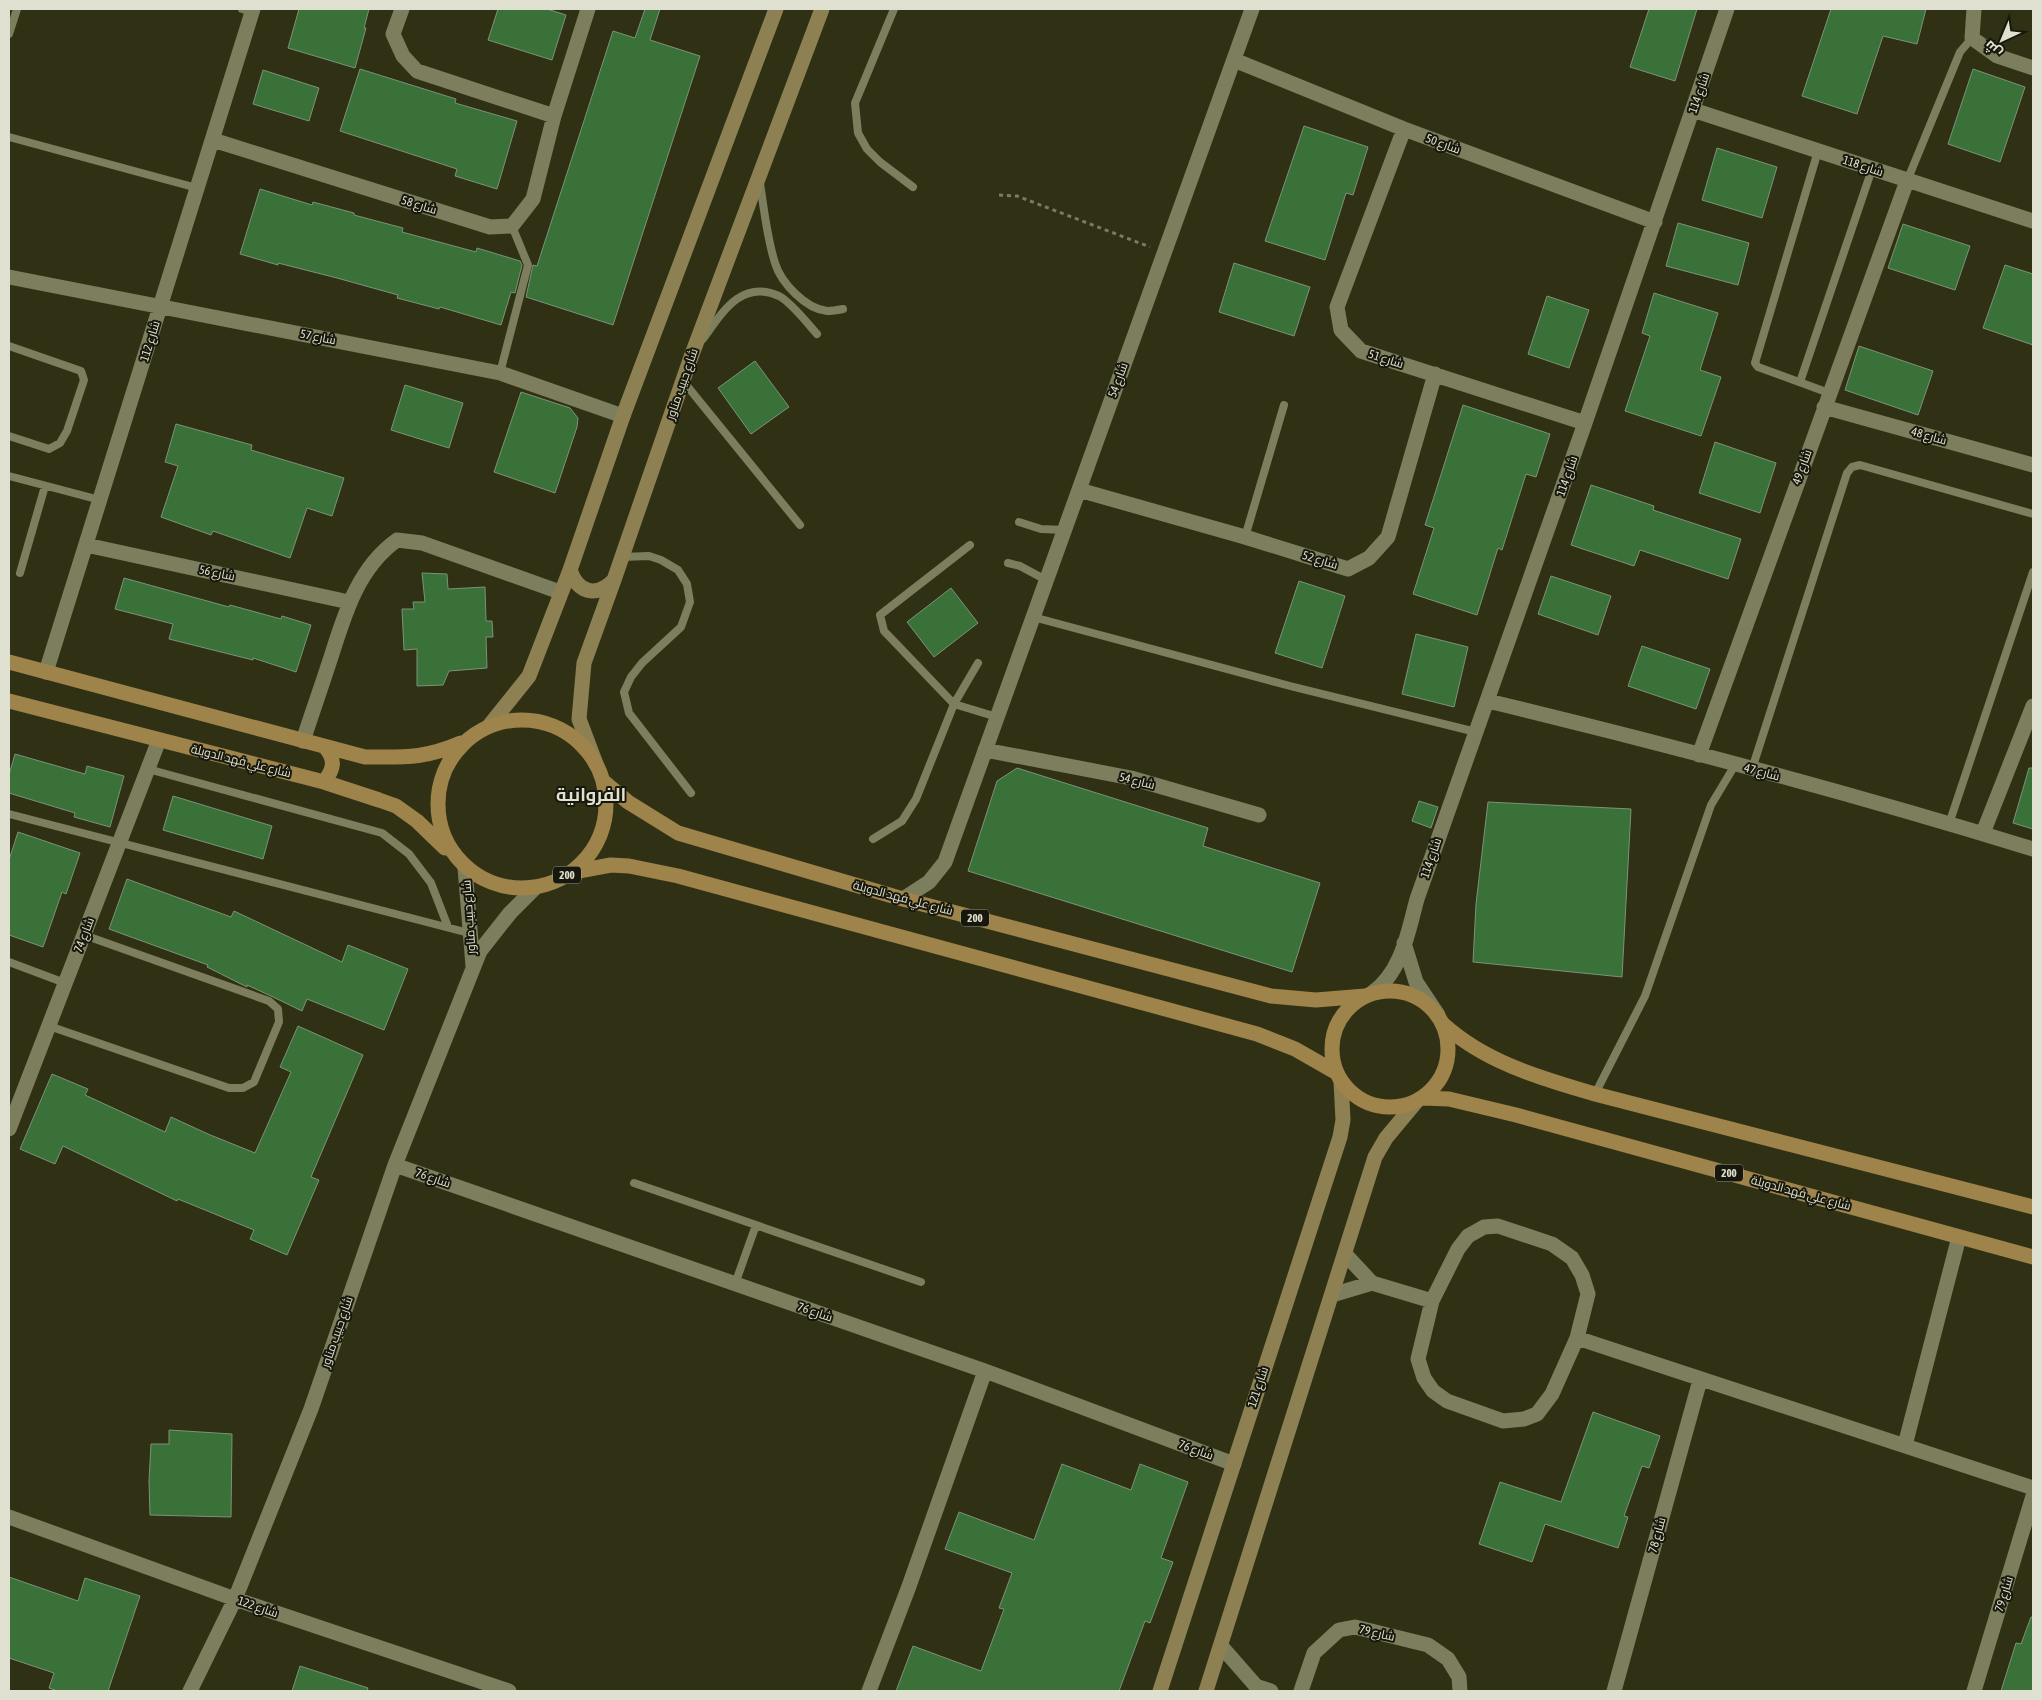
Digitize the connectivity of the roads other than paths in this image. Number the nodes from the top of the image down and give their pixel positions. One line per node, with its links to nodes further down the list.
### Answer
1 (17, 9): 11 (lane)
2 (402, 9): 16 (street)
3 (588, 9): 16 (street)
4 (776, 9): 41 (street)
5 (894, 9): 24 (lane)
6 (1252, 9): 13 (street, شارع 54)
7 (1727, 9): 15 (street, شارع 114)
8 (1974, 9): 12 (street)
9 (249, 10): 19 (street, شارع 112)
10 (819, 12): 22 (street, شارع حبيب مناور)
11 (9, 34)
12 (1972, 38): 14 (street); 23 (lane)
13 (1234, 60): 17 (street, شارع 50); 47 (street, شارع 54)
14 (2033, 68)
15 (1693, 110): 20 (street, شارع 118); 27 (street, شارع 114)
16 (554, 116): 28 (street)
17 (1404, 129): 27 (street, شارع 50); 36 (street, شارع 51)
18 (9, 137): 25 (lane)
19 (213, 140): 25 (street, شارع 112); 28 (street, شارع 58)
20 (1818, 152): 21 (street, شارع 118); 38 (lane)
21 (1872, 169): 23 (street, شارع 118); 38 (lane)
22 (758, 177): 31 (lane); 34 (street, شارع حبيب مناور)
23 (1907, 180): 26 (street, شارع 118); 39 (street, شارع 49)
24 (913, 187)
25 (197, 188): 30 (street, شارع 112)
26 (2033, 221)
27 (1655, 222): 42 (street, شارع 114)
28 (512, 226): 35 (lane)
29 (9, 277): 30 (street, شارع 57)
30 (161, 306): 35 (street, شارع 57); 48 (street, شارع 112)
31 (843, 309)
32 (817, 334): 34 (lane)
33 (9, 346): 43 (lane)
34 (691, 357): 37 (street, شارع حبيب مناور)
35 (500, 374): 41 (street, شارع 57)
36 (1435, 374): 42 (street, شارع 51); 53 (street, شارع 52)
37 (684, 381): 51 (lane); 56 (street, شارع حبيب مناور)
38 (1800, 382): 39 (lane)
39 (1827, 400): 44 (street, شارع 48); 81 (street, شارع 49)
40 (1284, 405): 53 (lane)
41 (623, 416): 58 (street)
42 (1585, 422): 70 (street, شارع 114)
43 (9, 436)
44 (2033, 466)
45 (9, 476): 46 (lane)
46 (46, 486): 48 (lane); 60 (lane)
47 (1078, 490): 52 (street, شارع 54); 53 (street, شارع 52)
48 (100, 500): 54 (street, شارع 112)
49 (2033, 514): 85 (lane)
50 (1019, 522): 52 (lane)
51 (800, 525)
52 (1064, 530): 62 (street, شارع 54)
53 (1245, 537)
54 (86, 545): 64 (street, شارع 56); 68 (street, شارع 112)
55 (970, 545): 71 (lane)
56 (622, 557): 61 (street, شارع حبيب مناور); 88 (lane)
57 (1008, 563): 62 (lane)
58 (570, 570): 61 (street); 63 (street)
59 (2033, 572): 91 (lane)
60 (20, 573)
61 (614, 580): 82 (street, شارع حبيب مناور)
62 (1046, 580): 65 (street, شارع 54)
63 (560, 592): 64 (street); 74 (street)
64 (349, 602): 77 (street)
65 (1033, 617): 73 (street, شارع 54); 75 (lane)
66 (9, 662): 68 (main road, 200)
67 (978, 663): 71 (lane)
68 (46, 672): 77 (main road, 200)
69 (9, 701): 76 (main road, شارع علي فهد الدويلة / 200)
70 (1488, 701): 75 (street, شارع 114); 81 (street, شارع 47)
71 (954, 704): 73 (lane); 93 (lane)
72 (2033, 706): 92 (street)
73 (997, 717): 80 (street, شارع 54)
74 (489, 726): 78 (main road, 200); 82 (main road, 200)
75 (1476, 732): 104 (street, شارع 114)
76 (159, 740): 84 (street, شارع 74); 87 (main road, شارع علي فهد الدويلة / 200)
77 (303, 741): 79 (main road, 200)
78 (463, 743): 79 (main road, 200); 96 (main road, 200)
79 (325, 747): 87 (main road)
80 (985, 750): 90 (street, شارع 54); 100 (street, شارع 54)
81 (1698, 754): 83 (street, شارع 47)
82 (596, 764): 86 (main road, 200)
83 (1735, 765): 85 (street, شارع 47); 112 (lane)
84 (148, 769): 94 (street, شارع 74); 101 (lane)
85 (1752, 769): 91 (street, شارع 47)
86 (603, 781): 98 (main road, 200); 100 (main road, شارع علي فهد الدويلة / 200)
87 (324, 782): 96 (main road, شارع علي فهد الدويلة / 200)
88 (691, 793)
89 (9, 814): 94 (lane)
90 (1259, 814)
91 (1950, 824): 92 (street, شارع 47)
92 (1983, 833): 95 (street, شارع 47)
93 (873, 839)
94 (120, 842): 101 (lane); 103 (street, شارع 74)
95 (2033, 849)
96 (455, 856): 97 (main road, 200)
97 (465, 868): 99 (main road, 200); 102 (street, شارع حبيب مناور)
98 (573, 872): 99 (main road, 200); 111 (main road, 200)
99 (536, 888): 106 (street, شارع حبيب مناور)
100 (903, 899): 108 (main road, شارع علي فهد الدويلة / 200)
101 (448, 927): 102 (lane)
102 (469, 932): 106 (street, شارع حبيب مناور)
103 (84, 935): 107 (street, شارع 74); 110 (lane)
104 (1404, 943): 108 (street, شارع 114); 109 (street)
105 (9, 962): 107 (lane)
106 (473, 967): 115 (street, شارع حبيب مناور)
107 (66, 983): 110 (street, شارع 74)
108 (1369, 995): 109 (main road, 200); 111 (main road)
109 (1441, 1020): 112 (main road, 200); 113 (main road)
110 (49, 1026): 114 (street, شارع 74)
111 (1339, 1077): 113 (main road, 200); 131 (street, شارع 121)
112 (1594, 1094): 117 (main road, 200)
113 (1420, 1100): 119 (main road, شارع علي فهد الدويلة / 200); 120 (street)
114 (9, 1129)
115 (395, 1165): 124 (street, شارع 76); 135 (street, شارع حبيب مناور)
116 (634, 1183): 118 (lane)
117 (2033, 1207)
118 (756, 1225): 122 (lane); 124 (lane)
119 (1959, 1237): 121 (main road, شارع علي فهد الدويلة / 200); 130 (street)
120 (1346, 1255): 123 (street); 125 (street)
121 (2033, 1257)
122 (921, 1282)
123 (1372, 1283): 125 (street); 126 (street)
124 (735, 1284): 128 (street, شارع 76)
125 (1332, 1295): 136 (street)
126 (1432, 1301): 127 (street); 127 (street)
127 (1576, 1338): 129 (street)
128 (985, 1371): 131 (street, شارع 76); 140 (street)
129 (1700, 1380): 130 (street); 145 (street, شارع 78)
130 (1905, 1445): 132 (street)
131 (1234, 1464): 141 (street, شارع 121)
132 (2033, 1488)
133 (2033, 1496): 146 (street, شارع 79)
134 (9, 1517): 135 (street, شارع 122)
135 (235, 1599): 138 (street, شارع حبيب مناور); 139 (street, شارع 122)
136 (1221, 1646): 137 (street); 142 (street)
137 (1258, 1690)
138 (190, 1691)
139 (509, 1691)
140 (869, 1691)
141 (1160, 1691)
142 (1206, 1691)
143 (1301, 1691): 144 (street, شارع 79)
144 (1460, 1691)
145 (1614, 1691)
146 (1974, 1691)

